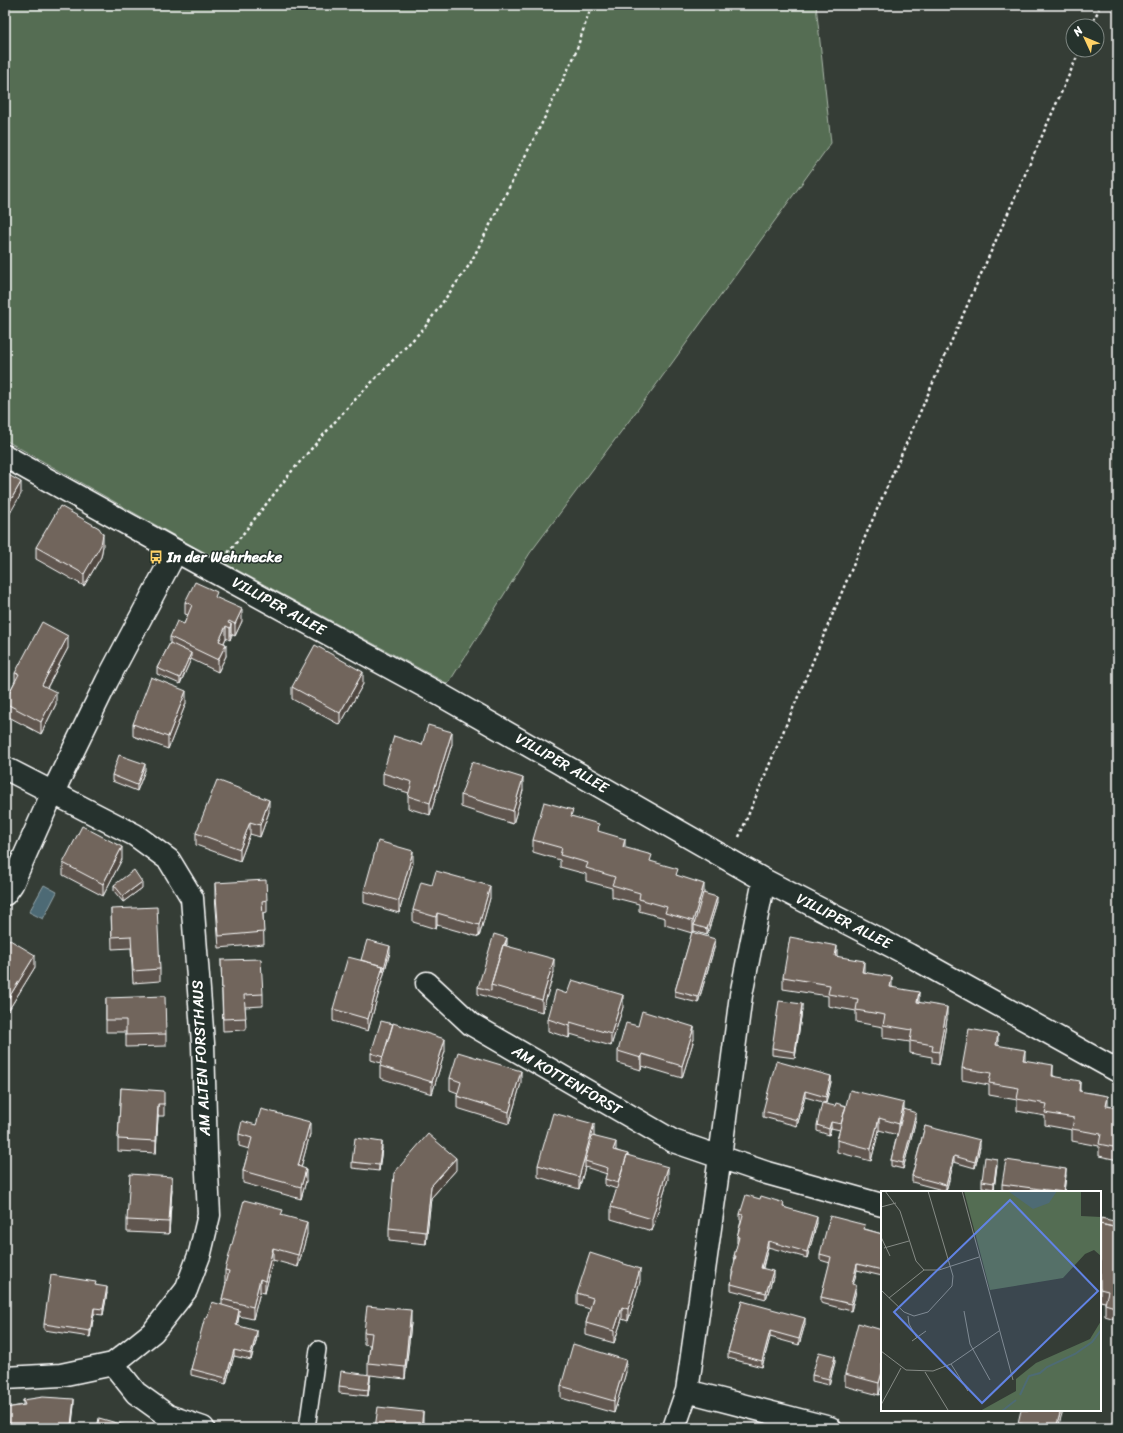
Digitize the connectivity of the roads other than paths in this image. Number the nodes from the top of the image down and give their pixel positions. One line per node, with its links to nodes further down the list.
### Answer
1 (5, 456): 2 (street, VILLIPER ALLEE)
2 (176, 551): 4 (street); 5 (street, VILLIPER ALLEE)
3 (5, 768): 4 (street, AM ALTEN FORSTHAUS)
4 (53, 792): 6 (street); 12 (street, AM ALTEN FORSTHAUS)
5 (764, 880): 8 (street, VILLIPER ALLEE); 9 (street)
6 (5, 894)
7 (427, 983): 9 (street, AM KOTTENFORST)
8 (1118, 1071)
9 (720, 1157): 10 (street, AM KOTTENFORST); 14 (street)
10 (881, 1205)
11 (318, 1349): 16 (lane)
12 (114, 1364): 13 (street, AM ALTEN FORSTHAUS); 15 (street)
13 (5, 1378)
14 (687, 1391): 17 (street); 18 (street)
15 (203, 1428)
16 (307, 1428)
17 (674, 1428)
18 (830, 1428)

